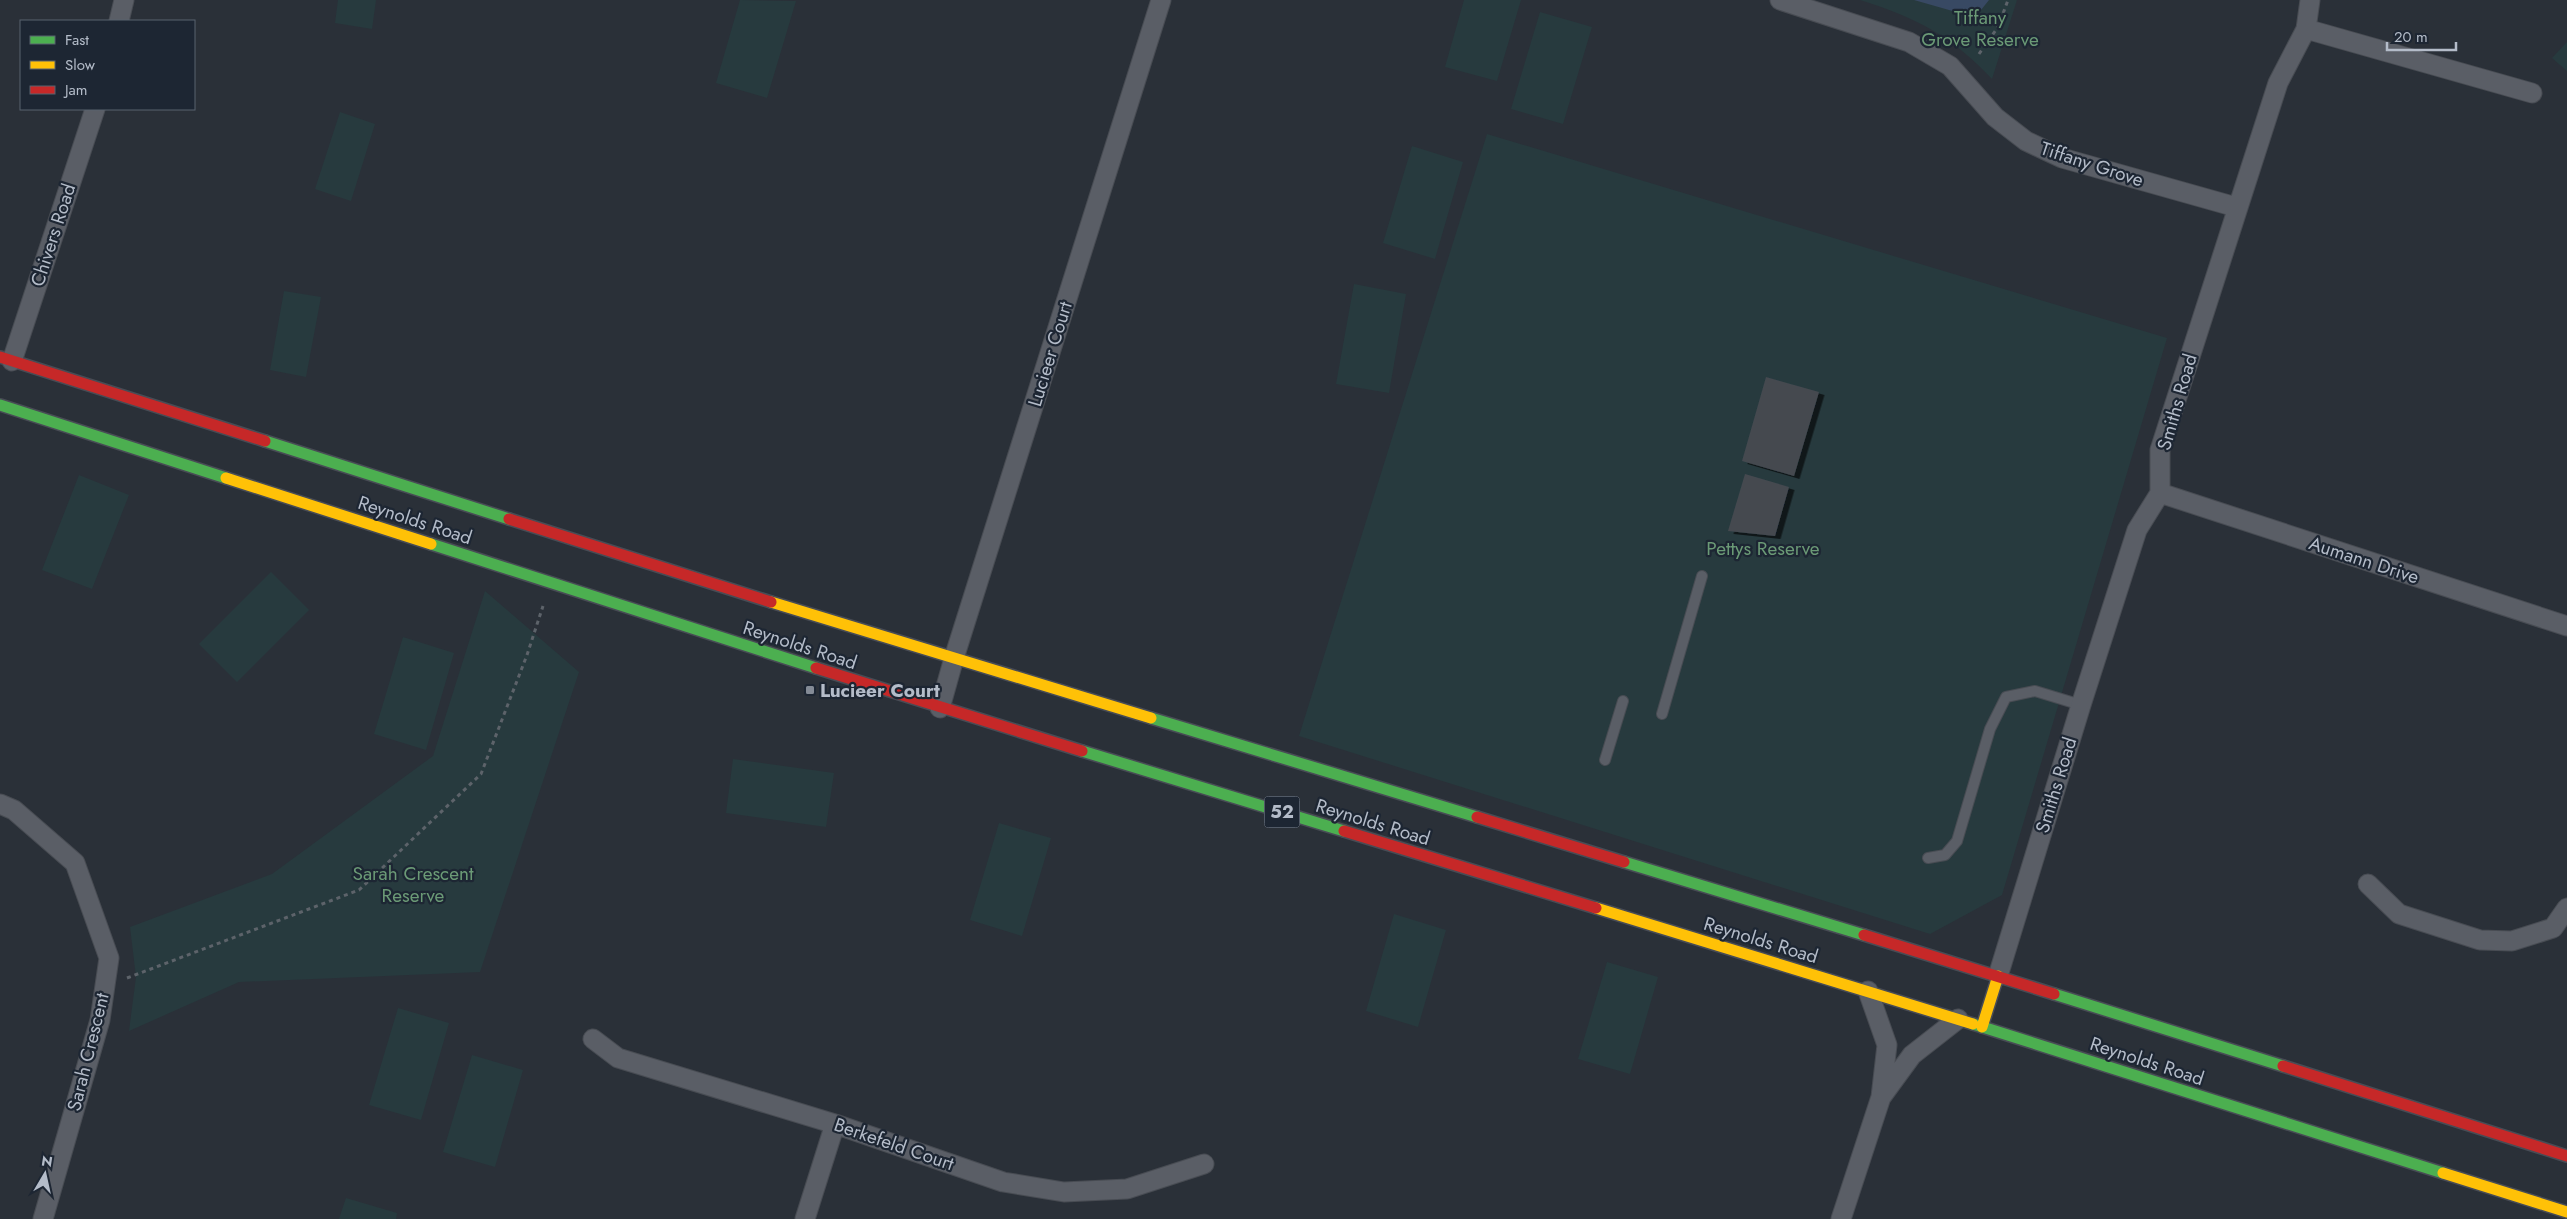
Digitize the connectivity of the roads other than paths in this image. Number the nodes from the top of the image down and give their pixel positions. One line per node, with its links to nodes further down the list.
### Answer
1 (124, 0): 5 (street)
2 (1161, 0): 15 (street, Lucieer Court)
3 (1780, 0): 9 (street, Tiffany Grove)
4 (2310, 0): 6 (street, Smiths Road)
5 (119, 20)
6 (2306, 29): 7 (street); 9 (street, Smiths Road)
7 (2532, 93)
8 (95, 110): 10 (street, Chivers Road)
9 (2236, 207): 12 (street, Smiths Road)
10 (6, 359): 15 (main road, Reynolds Road)
11 (0, 405): 18 (main road, Reynolds Road / 52)
12 (2160, 493): 14 (street, Aumann Drive); 17 (street, Smiths Road)
13 (1702, 576): 19 (lane)
14 (2567, 626)
15 (954, 658): 18 (street, Lucieer Court); 25 (main road, Reynolds Road)
16 (1623, 701): 20 (lane)
17 (2081, 705): 22 (lane); 25 (street, Smiths Road)
18 (940, 708): 26 (main road, Reynolds Road / 52)
19 (1662, 714)
20 (1605, 760)
21 (0, 804): 35 (street, Sarah Crescent)
22 (1928, 858)
23 (2368, 884): 24 (street)
24 (2567, 908)
25 (1998, 976): 28 (main road); 32 (main road, Reynolds Road)
26 (1868, 991): 27 (main road, Reynolds Road / 52); 30 (street)
27 (1958, 1019): 28 (main road, Reynolds Road / 52); 30 (street)
28 (1982, 1027): 34 (main road, Reynolds Road / 52)
29 (593, 1039): 31 (street, Berkefeld Court)
30 (1882, 1096): 37 (street)
31 (835, 1124): 33 (street, Berkefeld Court); 36 (street)
32 (2567, 1156)
33 (1204, 1164)
34 (2567, 1212)
35 (42, 1219)
36 (805, 1219)
37 (1842, 1219)

